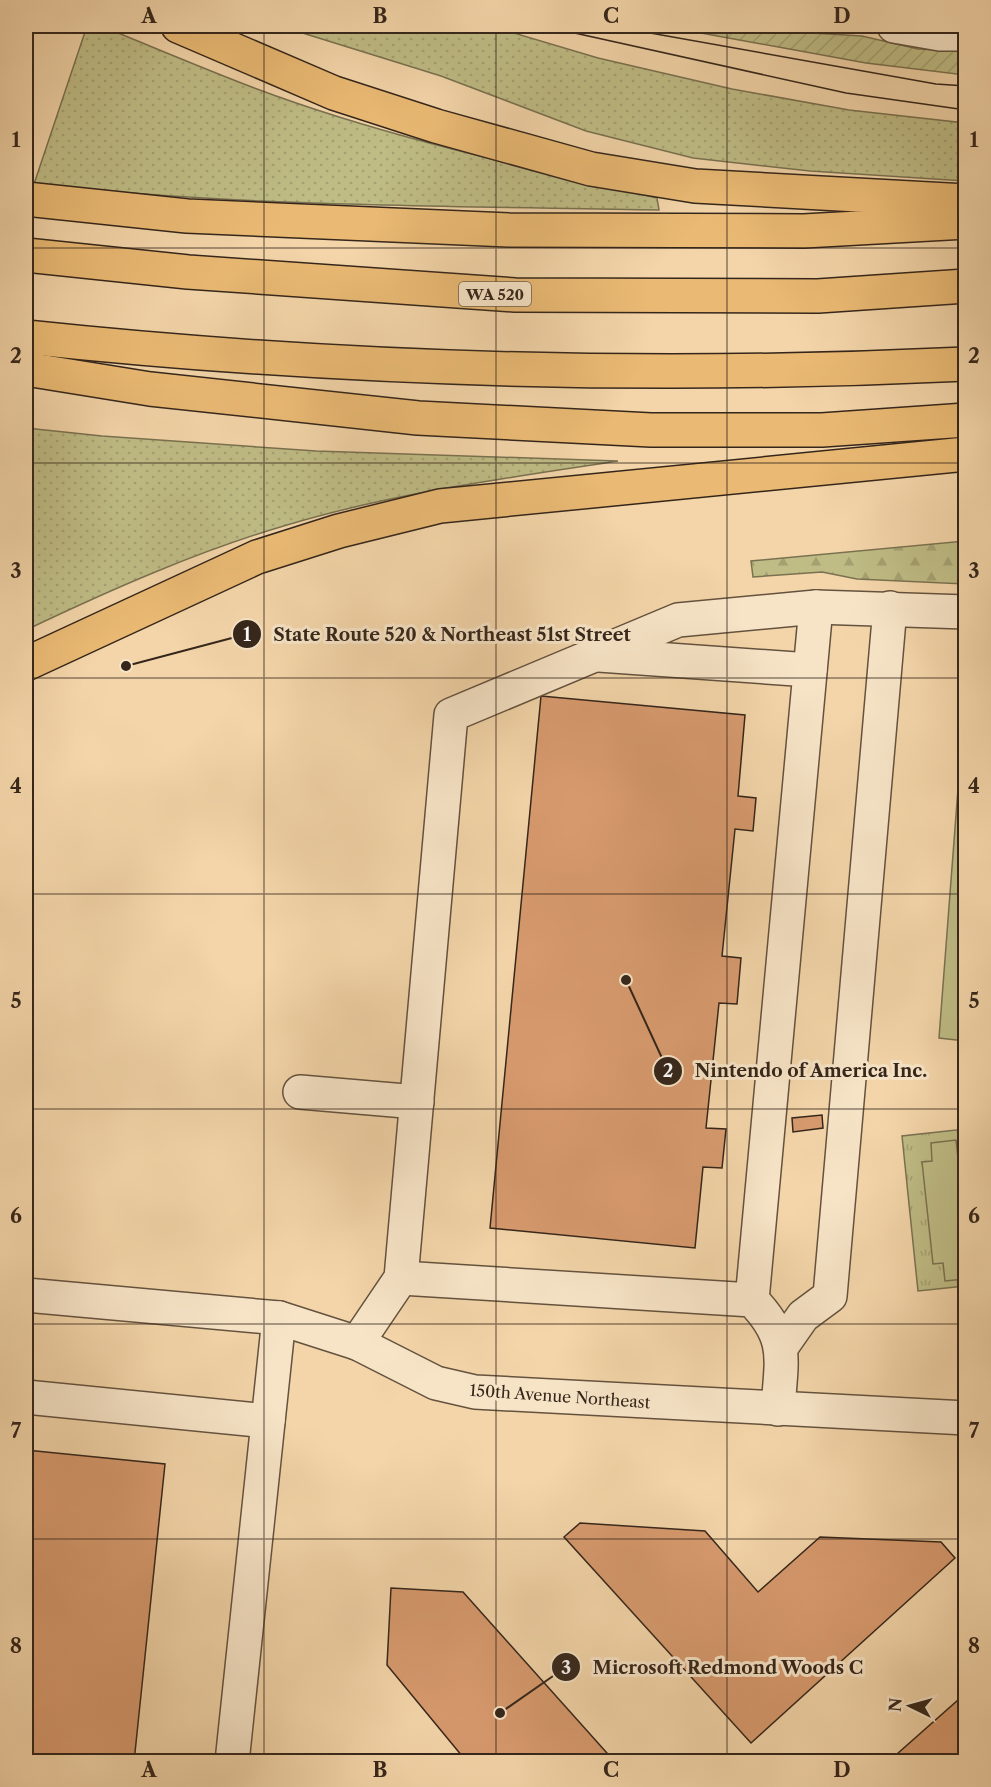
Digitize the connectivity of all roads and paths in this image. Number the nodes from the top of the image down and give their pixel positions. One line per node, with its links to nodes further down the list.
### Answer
1 (178, 26): 5 (highway)
2 (894, 26): 3 (street)
3 (966, 34)
4 (26, 200): 6 (highway)
5 (966, 201)
6 (966, 222)
7 (26, 255): 8 (highway, WA 520)
8 (966, 286)
9 (26, 337): 10 (highway)
10 (966, 364)
11 (26, 369): 12 (highway)
12 (966, 420)
13 (966, 454): 18 (highway)
14 (816, 607): 15 (street); 17 (street); 19 (street)
15 (890, 608): 16 (street); 27 (street)
16 (966, 612)
17 (590, 655): 19 (street); 21 (street)
18 (26, 664)
19 (810, 670): 24 (street)
20 (300, 1092): 21 (street)
21 (417, 1102): 22 (street)
22 (401, 1278): 24 (street); 26 (street)
23 (26, 1295): 25 (street, 150th Avenue Northeast)
24 (752, 1300): 27 (street)
25 (279, 1318): 26 (street, 150th Avenue Northeast); 31 (street)
26 (357, 1343): 29 (street, 150th Avenue Northeast)
27 (782, 1346): 29 (street)
28 (26, 1397): 31 (street)
29 (778, 1409): 30 (street, 150th Avenue Northeast)
30 (966, 1418)
31 (268, 1421): 32 (street)
32 (232, 1761)

